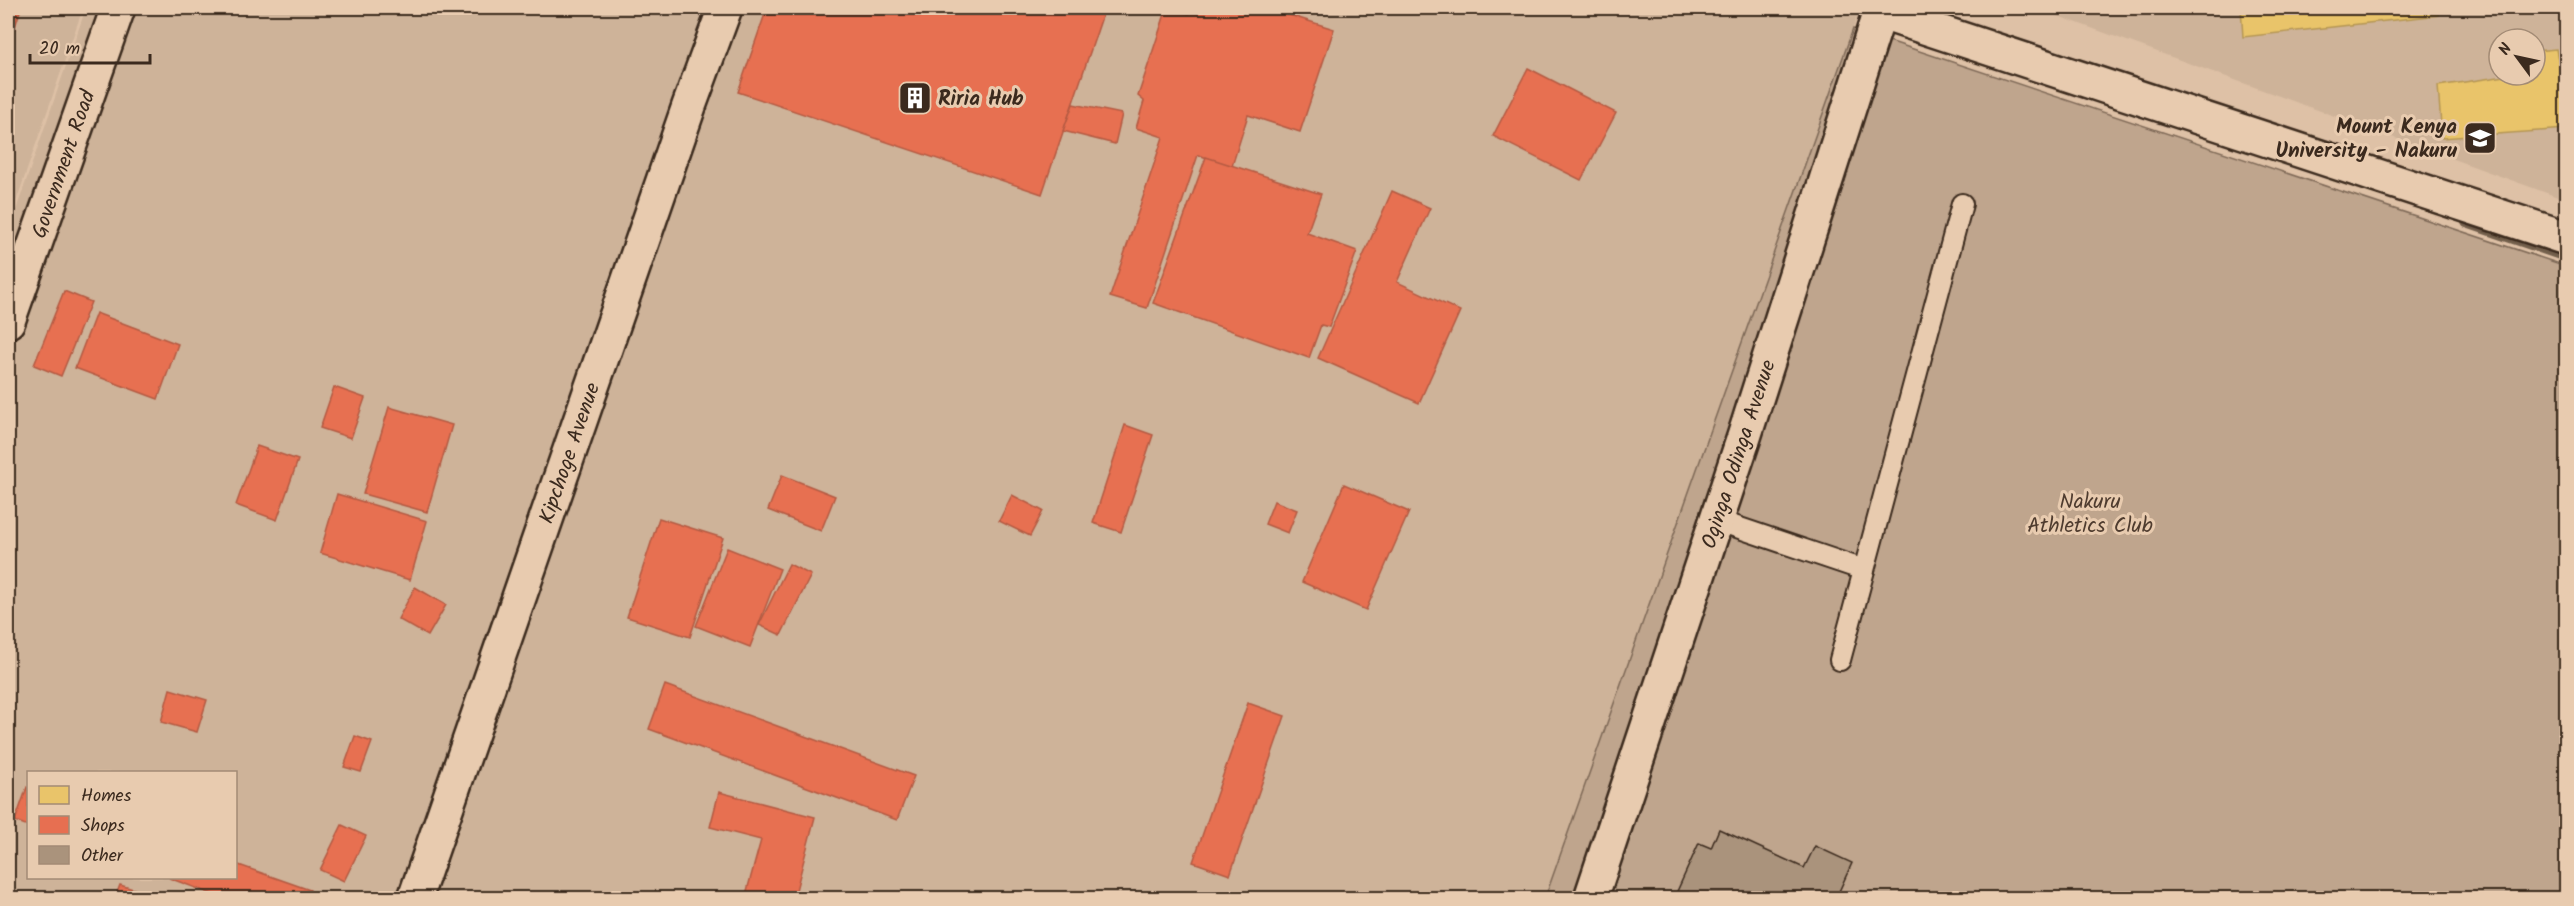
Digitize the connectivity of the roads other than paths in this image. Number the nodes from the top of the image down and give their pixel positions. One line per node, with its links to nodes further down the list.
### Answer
1 (118, 8): 6 (street, Government Road)
2 (725, 8): 10 (street, Kipchoge Avenue)
3 (1880, 10): 5 (street); 7 (street, Oginga Odinga Avenue)
4 (1962, 204): 8 (lane)
5 (2566, 238)
6 (8, 321)
7 (1716, 520): 8 (lane); 11 (street, Oginga Odinga Avenue)
8 (1864, 570): 9 (lane)
9 (1840, 660)
10 (416, 898)
11 (1591, 898)

